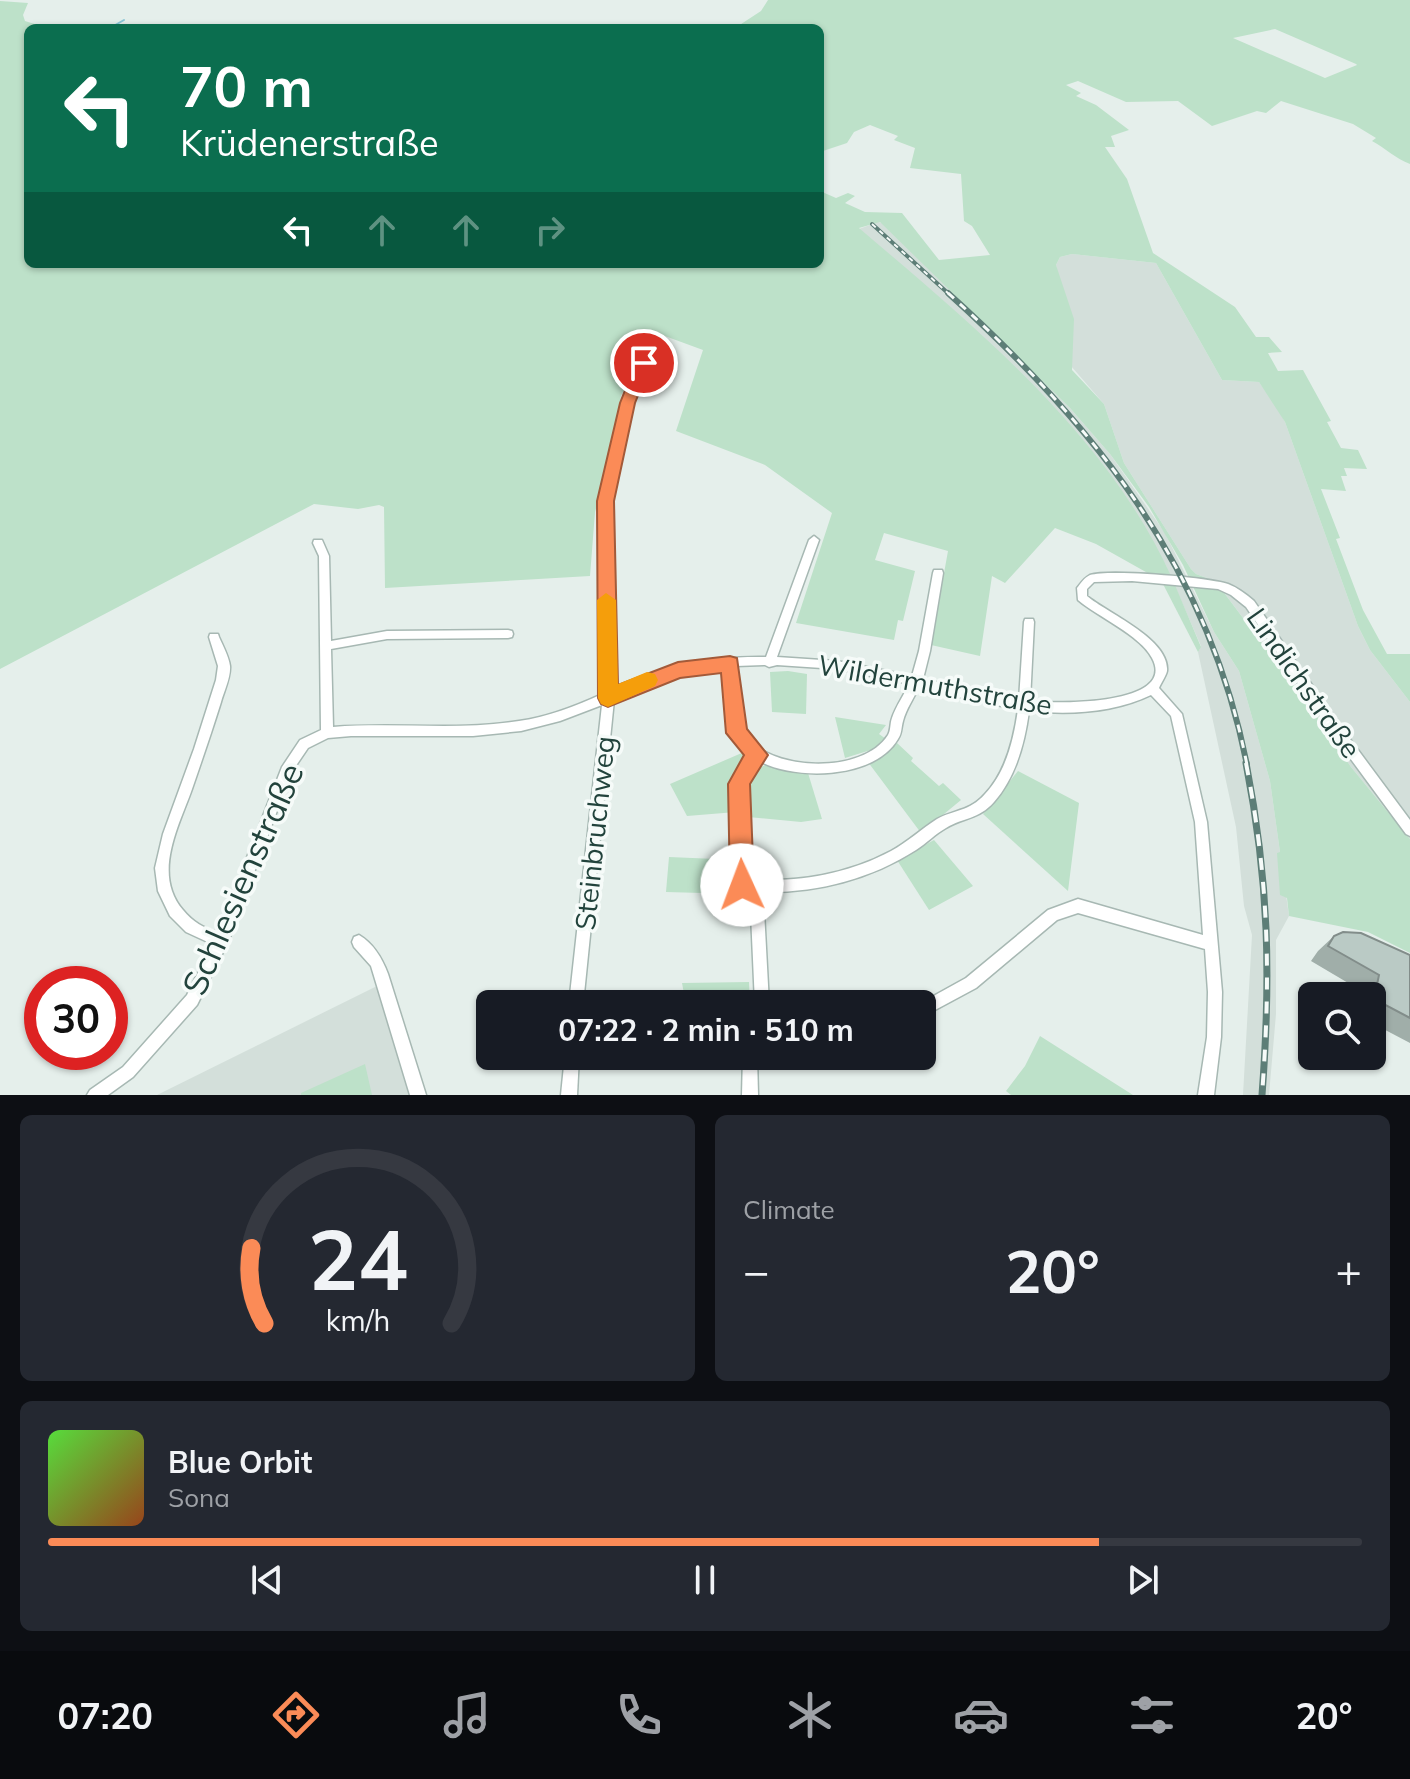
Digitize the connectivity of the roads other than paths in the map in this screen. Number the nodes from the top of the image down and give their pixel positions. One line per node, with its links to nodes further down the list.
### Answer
1 (656, 335): 13 (street, Steinbruchweg)
2 (814, 540): 9 (street)
3 (318, 543): 8 (street)
4 (938, 573): 11 (street)
5 (1029, 622): 14 (street)
6 (508, 634): 8 (street)
7 (214, 637): 19 (street)
8 (325, 646): 15 (street)
9 (769, 663): 10 (street, Wildermuthstraße); 11 (street, Wildermuthstraße)
10 (730, 664): 13 (street, Wildermuthstraße); 16 (street)
11 (916, 681): 14 (street, Wildermuthstraße); 16 (street)
12 (1153, 689): 14 (street, Wildermuthstraße); 17 (street, Lindichstraße); 21 (street)
13 (608, 698): 15 (street); 22 (street, Steinbruchweg)
14 (1022, 705): 18 (street)
15 (327, 733): 19 (street, Schlesienstraße)
16 (757, 755): 18 (street)
17 (1410, 830)
18 (756, 886): 23 (street)
19 (222, 940): 27 (street, Schlesienstraße)
20 (359, 942): 28 (street)
21 (1212, 944): 24 (street); 31 (street)
22 (577, 990)
23 (761, 990)
24 (936, 1002)
25 (571, 1070): 29 (street)
26 (750, 1070): 30 (street)
27 (95, 1095)
28 (418, 1095)
29 (569, 1095)
30 (750, 1095)
31 (1206, 1095)

